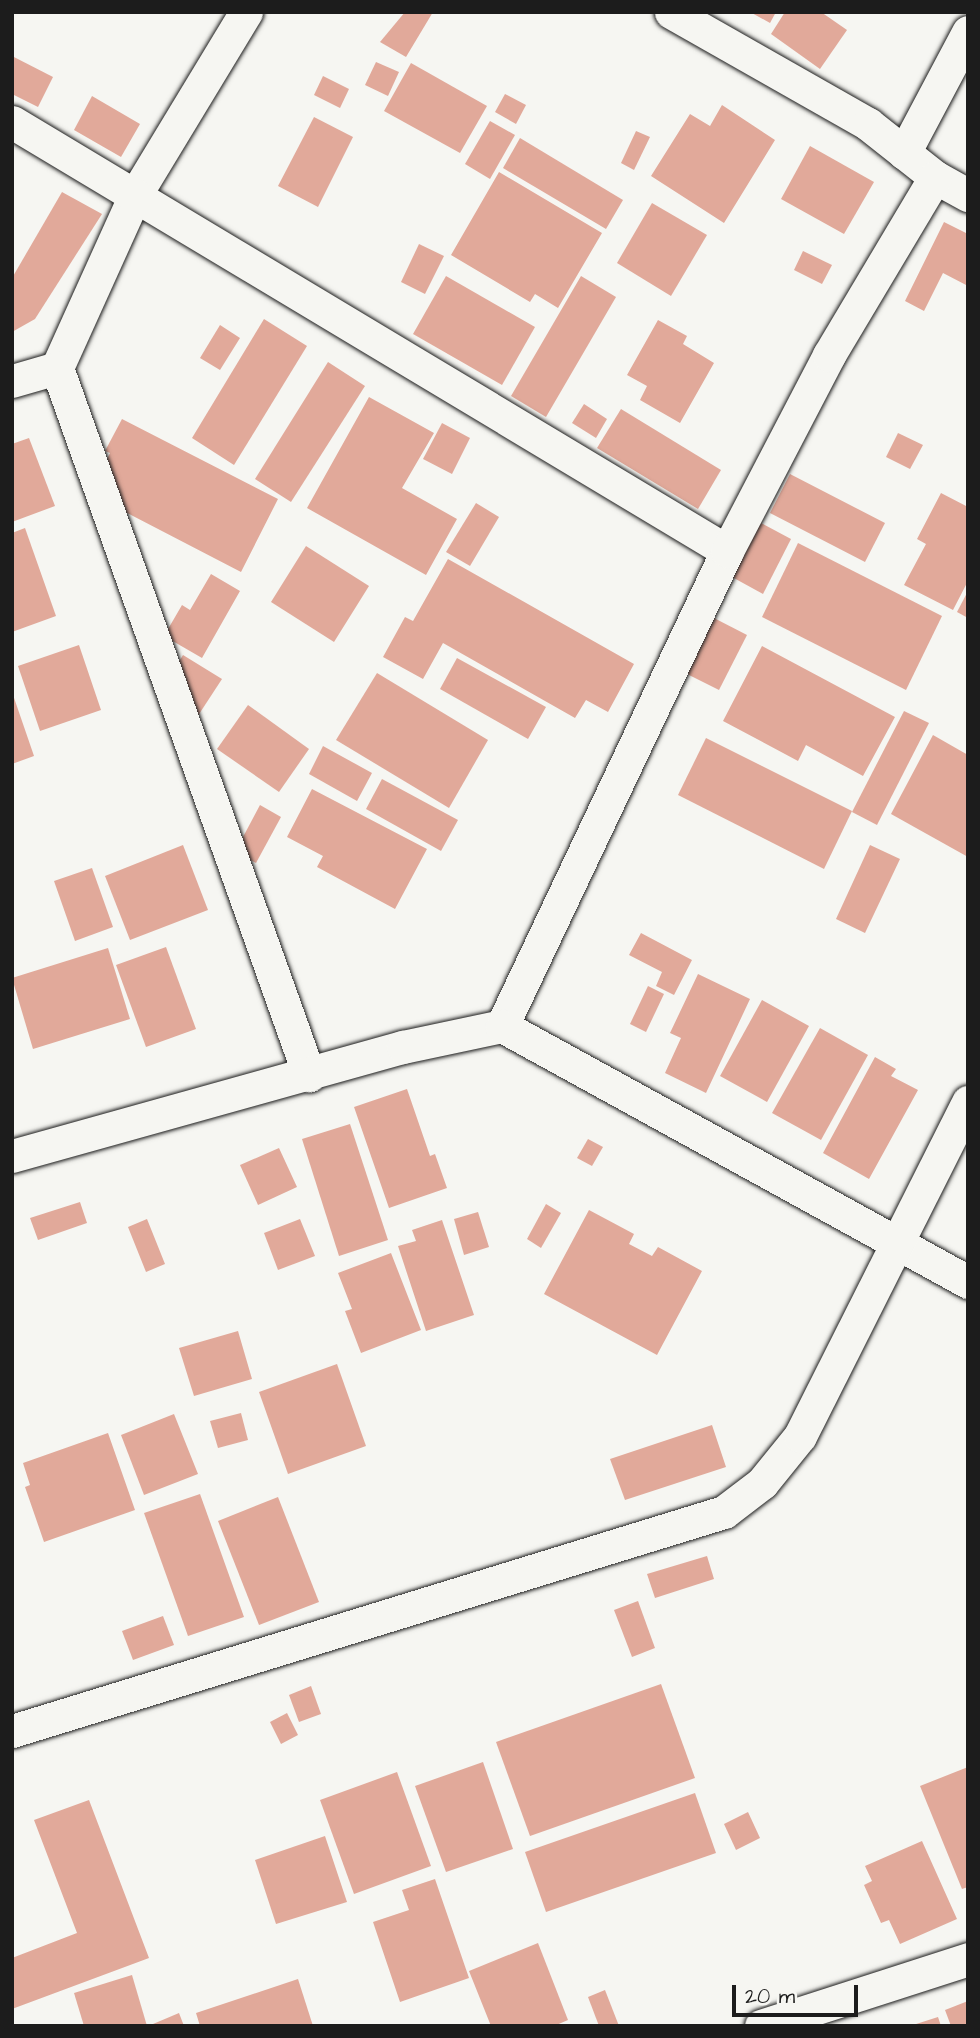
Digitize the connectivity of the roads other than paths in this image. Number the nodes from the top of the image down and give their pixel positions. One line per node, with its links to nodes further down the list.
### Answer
1 (246, 12): 7 (street)
2 (671, 12): 5 (street)
3 (968, 32): 5 (street)
4 (12, 122): 7 (street)
5 (904, 153): 6 (street)
6 (935, 177): 8 (street); 11 (street)
7 (135, 195): 9 (street); 11 (street)
8 (968, 195)
9 (57, 368): 10 (street); 13 (street)
10 (12, 382)
11 (727, 551): 12 (street)
12 (502, 1026): 13 (street); 16 (street)
13 (309, 1075): 15 (street)
14 (968, 1102): 16 (street)
15 (12, 1156)
16 (897, 1245): 17 (street); 18 (street)
17 (968, 1282)
18 (12, 1731)
19 (968, 1959): 20 (street)
20 (761, 2026)

